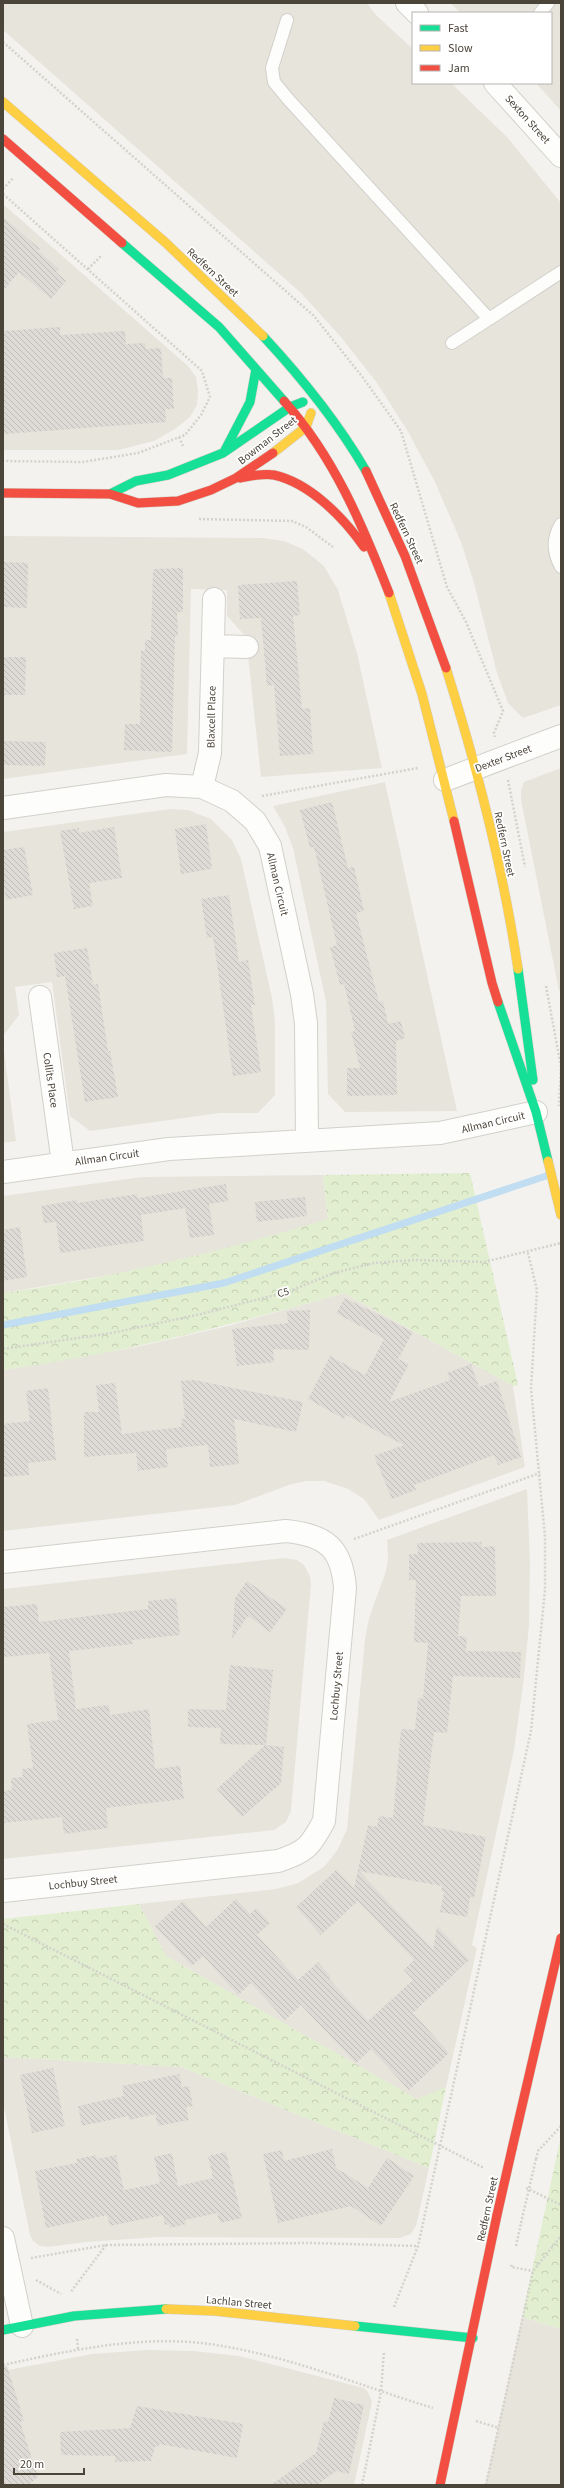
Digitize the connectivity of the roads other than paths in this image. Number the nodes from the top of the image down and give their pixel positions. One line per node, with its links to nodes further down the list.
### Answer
1 (407, 3): 3 (street)
2 (548, 3): 4 (lane)
3 (416, 12)
4 (541, 12)
5 (286, 20): 11 (lane)
6 (495, 84): 9 (street, Sexton Street)
7 (3, 102): 14 (main road, Redfern Street)
8 (3, 139): 13 (main road, Redfern Street)
9 (561, 156)
10 (561, 272): 11 (lane)
11 (489, 319): 12 (lane)
12 (452, 343)
13 (256, 369): 15 (main road, Redfern Street); 17 (main road)
14 (317, 397): 15 (main road, Bowman Street); 16 (main road, Bowman Street); 28 (main road, Redfern Street)
15 (290, 406): 16 (main road, Redfern Street); 17 (main road, Bowman Street)
16 (306, 427): 18 (main road, Bowman Street); 24 (main road, Redfern Street)
17 (223, 453): 20 (main road, Bowman Street)
18 (236, 478): 20 (main road, Bowman Street); 24 (main road)
19 (3, 493): 20 (main road, Bowman Street)
20 (110, 494)
21 (561, 524): 22 (lane)
22 (561, 567)
23 (214, 599): 25 (street, Blaxcell Place)
24 (393, 603): 29 (main road, Redfern Street)
25 (213, 646): 26 (street); 30 (street, Blaxcell Place)
26 (247, 647)
27 (561, 736): 28 (street, Dexter Street)
28 (478, 768): 29 (street, Dexter Street); 33 (main road, Redfern Street)
29 (445, 780): 33 (main road, Redfern Street)
30 (202, 787): 31 (street, Allman Circuit); 34 (street, Allman Circuit)
31 (3, 808)
32 (40, 997): 35 (street, Collits Place)
33 (536, 1112): 34 (street, Allman Circuit); 37 (main road, Redfern Street)
34 (307, 1141): 35 (street, Allman Circuit)
35 (63, 1163): 36 (street, Allman Circuit)
36 (3, 1172)
37 (561, 1215)
38 (3, 1562): 39 (street, Lochbuy Street)
39 (3, 1891)
40 (561, 1938): 43 (main road, Redfern Street, bridge)
41 (3, 2238): 42 (street)
42 (12, 2328): 43 (main road, Lachlan Street)
43 (473, 2338): 44 (main road, Redfern Street)
44 (440, 2485)

